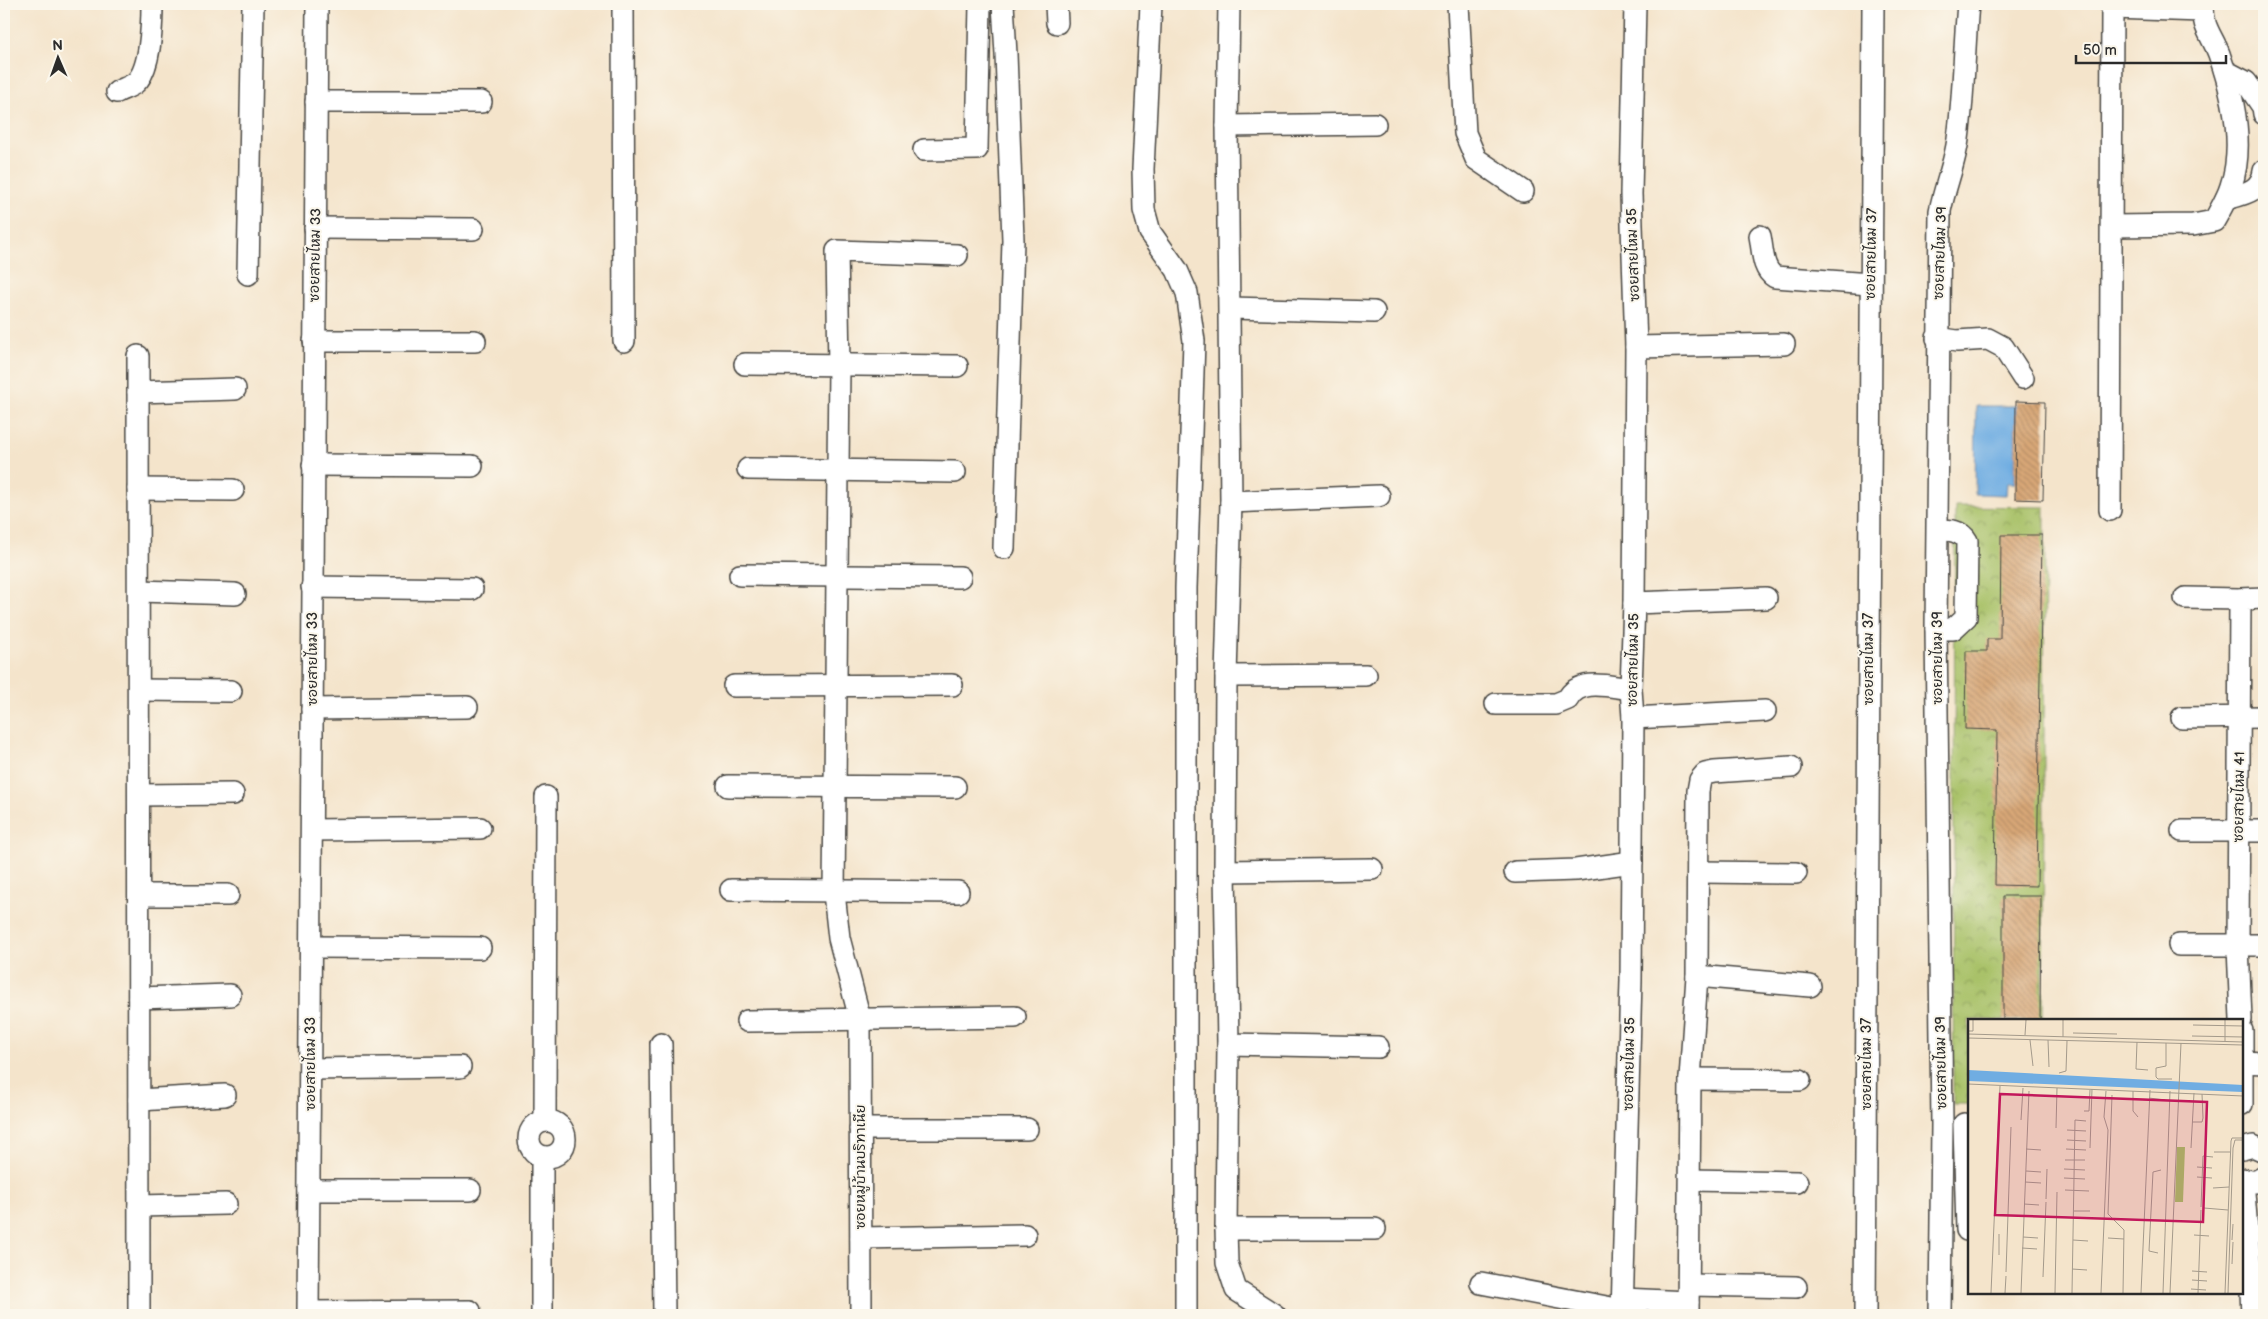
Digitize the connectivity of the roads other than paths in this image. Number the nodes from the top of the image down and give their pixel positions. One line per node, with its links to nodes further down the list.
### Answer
1 (152, 4): 16 (street)
2 (253, 4): 31 (street)
3 (317, 4): 17 (street, ซอยสายไหม 33)
4 (623, 4): 36 (street)
5 (980, 4): 22 (street)
6 (1003, 4): 59 (street)
7 (1151, 4): 169 (street)
8 (1229, 4): 21 (street)
9 (1458, 4): 24 (street)
10 (1636, 4): 40 (street, ซอยสายไหม 35)
11 (1873, 4): 32 (street, ซอยสายไหม 37)
12 (1968, 4): 35 (street, ซอยสายไหม 39)
13 (2112, 6): 14 (street); 26 (street)
14 (2202, 8): 15 (street)
15 (2225, 71): 19 (street); 25 (street)
16 (117, 92)
17 (316, 102): 18 (street); 27 (street, ซอยสายไหม 33)
18 (481, 102)
19 (2264, 114)
20 (1375, 124): 21 (street)
21 (1228, 126): 33 (street)
22 (924, 150)
23 (2264, 171): 25 (street)
24 (1523, 192)
25 (2226, 199): 26 (street)
26 (2112, 226): 57 (street)
27 (315, 228): 28 (street); 37 (street, ซอยสายไหม 33)
28 (473, 229)
29 (1760, 236): 32 (street)
30 (957, 255): 43 (street, ซอยหมู่บ้านบริทาเนีย)
31 (248, 274)
32 (1870, 284): 171 (street, ซอยสายไหม 37)
33 (1231, 308): 34 (street); 56 (street)
34 (1374, 312)
35 (1938, 338): 45 (street); 58 (street, ซอยสายไหม 39)
36 (624, 340)
37 (314, 341): 38 (street); 48 (street, ซอยสายไหม 33)
38 (475, 341)
39 (1784, 344): 40 (street)
40 (1636, 347): 71 (street, ซอยสายไหม 35)
41 (138, 356): 47 (street)
42 (745, 364): 43 (street)
43 (839, 365): 44 (street); 51 (street, ซอยหมู่บ้านบริทาเนีย)
44 (957, 366)
45 (2023, 378)
46 (236, 389): 47 (street)
47 (138, 392): 53 (street)
48 (313, 465): 49 (street); 63 (street, ซอยสายไหม 33)
49 (472, 466)
50 (748, 469): 51 (street)
51 (838, 470): 52 (street); 61 (street, ซอยหมู่บ้านบริทาเนีย)
52 (955, 472)
53 (138, 489): 54 (street); 65 (street)
54 (232, 490)
55 (1379, 496): 56 (street)
56 (1231, 502): 74 (street)
57 (2110, 510)
58 (1938, 530): 72 (street, ซอยสายไหม 39); 72 (street)
59 (1004, 548)
60 (740, 575): 61 (street)
61 (836, 576): 62 (street); 77 (street, ซอยหมู่บ้านบริทาเนีย)
62 (960, 577)
63 (312, 587): 64 (street); 83 (street, ซอยสายไหม 33)
64 (472, 588)
65 (139, 592): 66 (street); 79 (street)
66 (235, 594)
67 (1766, 598): 71 (street)
68 (2186, 598): 69 (street)
69 (2240, 598): 70 (street); 88 (street, ซอยสายไหม 41)
70 (2264, 598)
71 (1634, 603): 78 (street, ซอยสายไหม 35)
72 (1936, 629): 136 (street, ซอยสายไหม 39)
73 (1366, 675): 74 (street)
74 (1226, 676): 103 (street)
75 (952, 685): 77 (street)
76 (734, 686): 77 (street)
77 (835, 686): 91 (street, ซอยหมู่บ้านบริทาเนีย)
78 (1631, 689): 81 (street); 86 (street, ซอยสายไหม 35)
79 (138, 690): 80 (street); 94 (street)
80 (231, 691)
81 (1496, 704)
82 (467, 707): 83 (street)
83 (312, 709): 97 (street, ซอยสายไหม 33)
84 (1765, 710): 86 (street)
85 (2264, 717): 88 (street)
86 (1632, 718): 101 (street, ซอยสายไหม 35)
87 (2182, 718): 88 (street)
88 (2240, 718): 99 (street, ซอยสายไหม 41)
89 (1791, 768): 105 (street)
90 (728, 786): 91 (street)
91 (834, 787): 92 (street); 108 (street, ซอยหมู่บ้านบริทาเนีย)
92 (955, 787)
93 (233, 794): 94 (street)
94 (140, 795): 110 (street)
95 (546, 797): 166 (street)
96 (480, 828): 97 (street)
97 (312, 830): 115 (street, ซอยสายไหม 33)
98 (2182, 831): 99 (street)
99 (2238, 831): 100 (street); 113 (street, ซอยสายไหม 41)
100 (2264, 831)
101 (1632, 862): 104 (street); 162 (street, ซอยสายไหม 35)
102 (1372, 869): 103 (street)
103 (1225, 871): 126 (street)
104 (1515, 872)
105 (1699, 872): 106 (street); 117 (street)
106 (1796, 873)
107 (730, 890): 108 (street)
108 (834, 891): 109 (street); 122 (street, ซอยหมู่บ้านบริทาเนีย)
109 (958, 892)
110 (139, 895): 111 (street); 120 (street)
111 (228, 896)
112 (2179, 945): 113 (street)
113 (2238, 945): 114 (street); 123 (street, ซอยสายไหม 41)
114 (2264, 945)
115 (311, 947): 116 (street); 131 (street, ซอยสายไหม 33)
116 (480, 948)
117 (1697, 976): 118 (street); 132 (street)
118 (1810, 986)
119 (230, 995): 120 (street)
120 (139, 998): 135 (street)
121 (1015, 1017): 122 (street)
122 (860, 1019): 124 (street); 138 (street, ซอยหมู่บ้านบริทาเนีย)
123 (2241, 1019)
124 (747, 1021)
125 (661, 1044): 167 (street)
126 (1228, 1044): 127 (street); 152 (street)
127 (1378, 1047)
128 (2243, 1062): 129 (street)
129 (2264, 1063)
130 (460, 1067): 131 (street)
131 (310, 1069): 148 (street, ซอยสายไหม 33)
132 (1690, 1079): 133 (street); 143 (street)
133 (1800, 1080)
134 (225, 1095): 135 (street)
135 (139, 1100): 151 (street)
136 (1942, 1124): 137 (street); 154 (street, ซอยสายไหม 39)
137 (1967, 1124): 144 (street)
138 (860, 1129): 139 (street); 157 (street, ซอยหมู่บ้านบริทาเนีย)
139 (1027, 1129)
140 (2243, 1149): 141 (street)
141 (2264, 1151)
142 (2264, 1177): 145 (street)
143 (1690, 1180): 146 (street); 161 (street)
144 (1967, 1180): 155 (street)
145 (2243, 1180)
146 (1797, 1182)
147 (2243, 1186): 158 (street)
148 (309, 1190): 149 (street); 164 (street, ซอยสายไหม 33)
149 (470, 1190)
150 (226, 1204): 151 (street)
151 (139, 1206): 165 (street)
152 (1226, 1229): 153 (street); 170 (street)
153 (1375, 1229)
154 (1940, 1229): 155 (street); 172 (street, ซอยสายไหม 39)
155 (1968, 1230)
156 (1025, 1235): 157 (street)
157 (860, 1238): 168 (street, ซอยหมู่บ้านบริทาเนีย)
158 (2257, 1268): 173 (street)
159 (1480, 1283): 162 (street)
160 (1796, 1287): 161 (street)
161 (1688, 1300): 162 (street)
162 (1623, 1308)
163 (470, 1311): 164 (street)
164 (308, 1314)
165 (139, 1315)
166 (542, 1315)
167 (664, 1315)
168 (860, 1315)
169 (1186, 1315)
170 (1275, 1315)
171 (1865, 1315)
172 (1940, 1315)
173 (2252, 1315)

